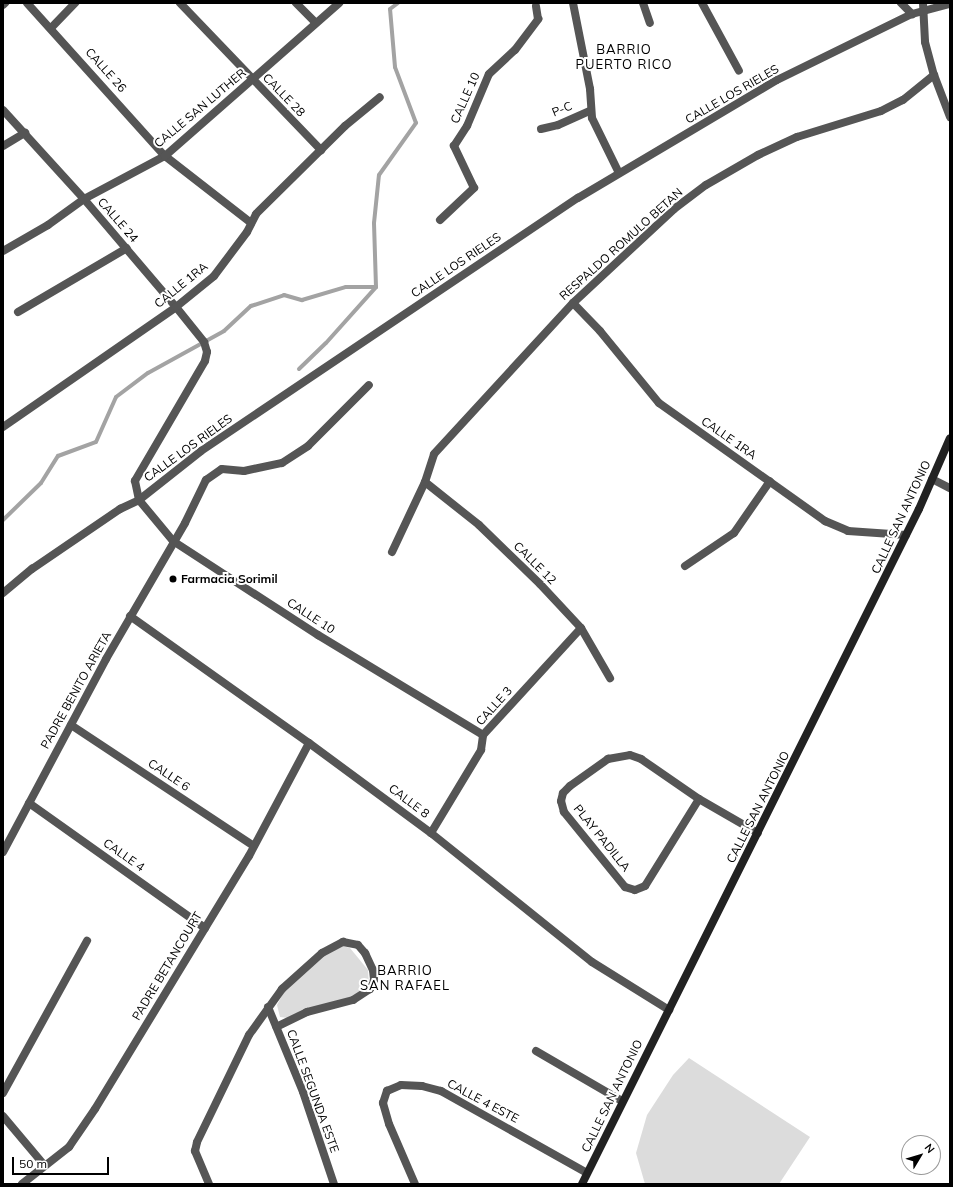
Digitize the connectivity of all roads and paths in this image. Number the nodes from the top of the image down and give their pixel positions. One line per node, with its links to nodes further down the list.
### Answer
1 (27, 3): 16 (street, CALLE 26)
2 (75, 3): 16 (street)
3 (180, 3): 19 (street, CALLE 28)
4 (296, 3): 14 (street)
5 (339, 3): 14 (street, CALLE SAN LUTHER)
6 (573, 3): 22 (street)
7 (643, 3): 15 (street)
8 (702, 3): 17 (street)
9 (901, 3): 13 (street)
10 (537, 4): 31 (street, CALLE 10)
11 (950, 4): 12 (street, CALLE LOS RIELES)
12 (923, 6): 13 (street, CALLE LOS RIELES); 18 (street)
13 (912, 14): 29 (street, CALLE LOS RIELES)
14 (316, 23): 19 (street, CALLE SAN LUTHER)
15 (650, 23)
16 (51, 28): 28 (street, CALLE 26)
17 (739, 70)
18 (934, 75): 23 (street); 35 (street, RESPALDO ROMULO BETAN)
19 (252, 79): 27 (street, CALLE 28); 28 (street, CALLE SAN LUTHER)
20 (380, 97): 27 (street, CALLE 1RA)
21 (3, 110): 25 (street, CALLE 24)
22 (591, 110): 24 (street, P-C); 29 (street)
23 (950, 118)
24 (541, 129)
25 (25, 133): 26 (street); 30 (street, CALLE 24)
26 (3, 146)
27 (321, 150): 32 (street, CALLE 1RA)
28 (165, 156): 30 (street, CALLE SAN LUTHER); 32 (street, CALLE 26)
29 (619, 173): 45 (street, CALLE LOS RIELES)
30 (84, 199): 33 (street, CALLE 24); 34 (street, CALLE SAN LUTHER)
31 (440, 220)
32 (251, 223): 36 (street, CALLE 1RA)
33 (127, 248): 36 (street, CALLE 24); 37 (street)
34 (3, 251)
35 (573, 303): 42 (street, CALLE 1RA); 43 (street, RESPALDO ROMULO BETAN)
36 (176, 306): 39 (street, CALLE 1RA); 45 (street, CALLE 24)
37 (18, 312)
38 (369, 385): 47 (street, PADRE BENITO ARIETA)
39 (3, 427)
40 (950, 438): 41 (street, CALLE SAN ANTONIO)
41 (932, 479): 44 (street); 46 (street, CALLE SAN ANTONIO)
42 (770, 481): 46 (street, CALLE 1RA); 49 (street)
43 (425, 482): 48 (street, RESPALDO ROMULO BETAN); 52 (street, CALLE 12)
44 (950, 488)
45 (139, 500): 47 (street, CALLE 10); 50 (street, CALLE LOS RIELES)
46 (906, 535): 60 (street, CALLE SAN ANTONIO)
47 (173, 541): 51 (street, PADRE BENITO ARIETA); 55 (street, CALLE 10)
48 (392, 552)
49 (685, 566)
50 (3, 593)
51 (130, 616): 54 (street, PADRE BENITO ARIETA); 56 (street, CALLE 8)
52 (581, 628): 53 (street, CALLE 12); 55 (street, CALLE 3)
53 (610, 678)
54 (71, 725): 58 (street, PADRE BENITO ARIETA); 61 (street, CALLE 6)
55 (483, 735): 59 (street, CALLE 3)
56 (310, 743): 59 (street, CALLE 8); 61 (street, PADRE BETANCOURT)
57 (699, 799): 57 (street, PLAY PADILLA); 60 (street, PLAY PADILLA)
58 (29, 802): 62 (street, PADRE BENITO ARIETA); 63 (street, CALLE 4)
59 (431, 833): 66 (street, CALLE 8)
60 (758, 833): 66 (street, CALLE SAN ANTONIO)
61 (254, 846): 63 (street, PADRE BETANCOURT)
62 (3, 852)
63 (205, 928): 72 (street, PADRE BETANCOURT)
64 (87, 941): 69 (street)
65 (268, 1007): 67 (street, CALLE SEGUNDA ESTE); 67 (street); 75 (street)
66 (669, 1010): 70 (street, CALLE SAN ANTONIO)
67 (276, 1027): 76 (street, CALLE SEGUNDA ESTE)
68 (536, 1052): 70 (street)
69 (3, 1093)
70 (622, 1101): 73 (street, CALLE SAN ANTONIO)
71 (3, 1116): 72 (street)
72 (45, 1166): 74 (street, PADRE BETANCOURT)
73 (587, 1173): 77 (street, CALLE 4 ESTE); 78 (street, CALLE SAN ANTONIO)
74 (22, 1184)
75 (209, 1184)
76 (334, 1184)
77 (415, 1184)
78 (582, 1184)

